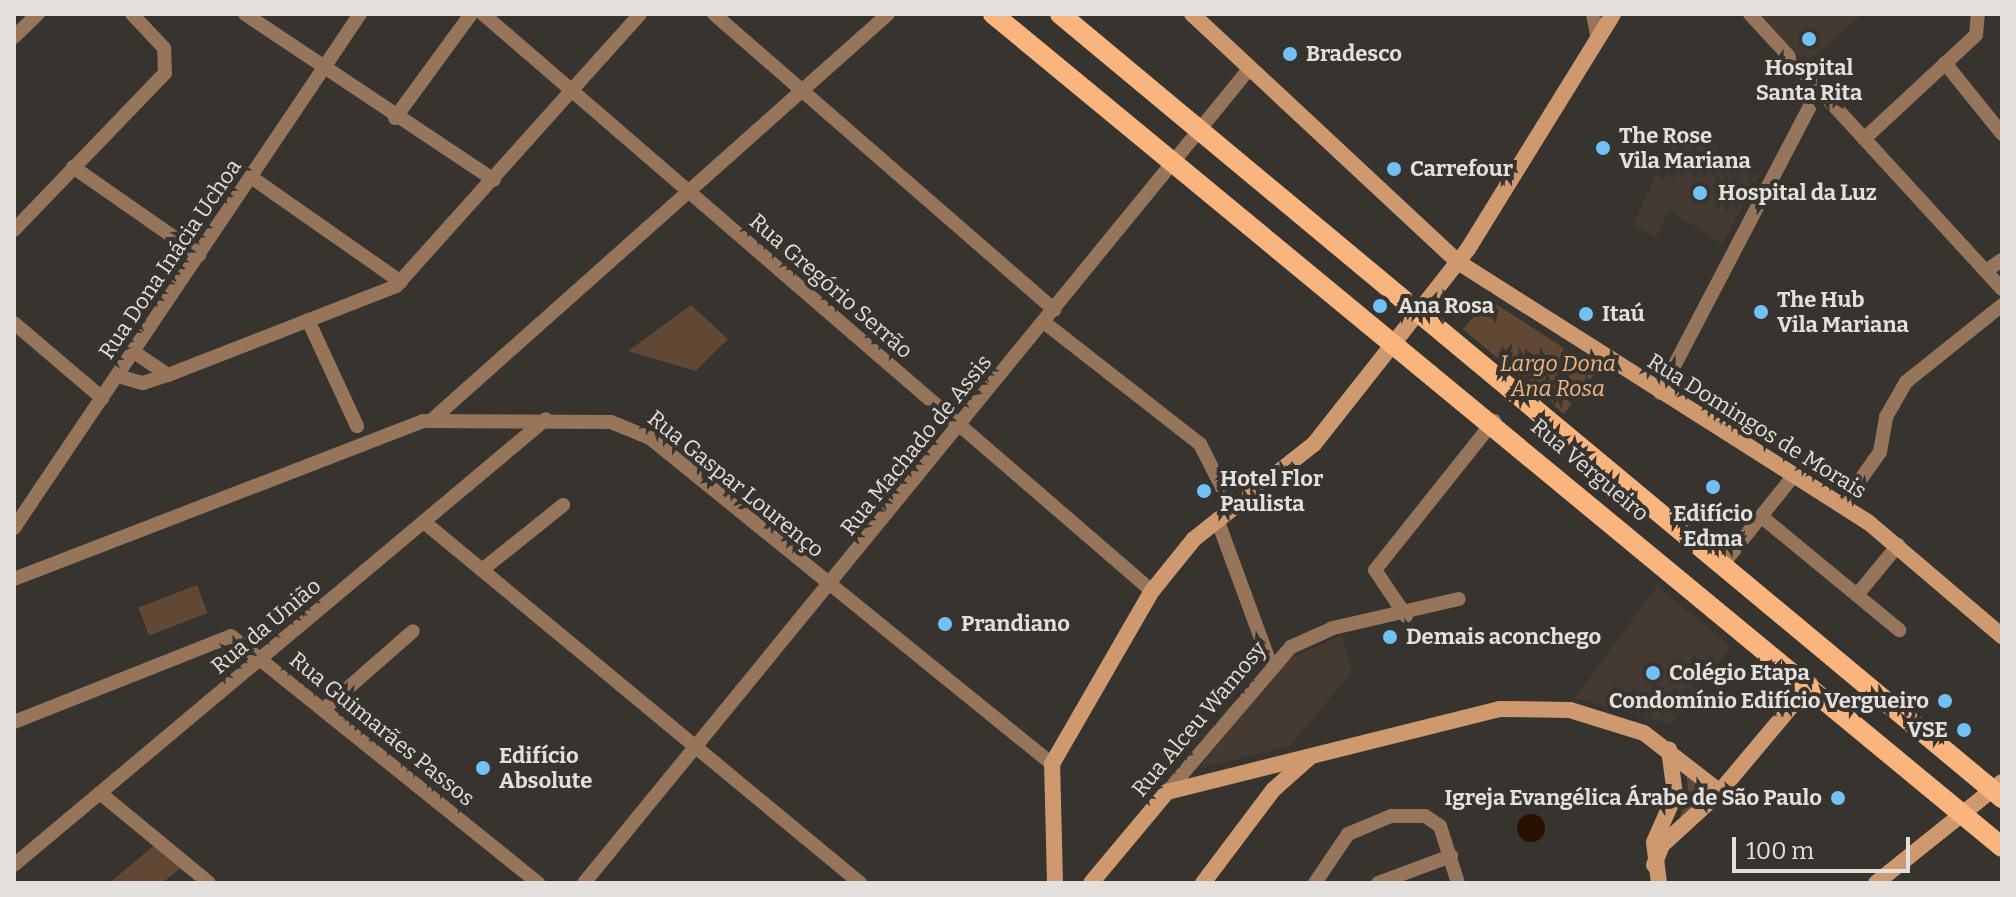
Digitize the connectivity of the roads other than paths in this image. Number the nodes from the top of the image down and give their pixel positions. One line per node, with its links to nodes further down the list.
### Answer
1 (38, 14): 17 (street)
2 (132, 14): 30 (street)
3 (245, 14): 20 (street)
4 (360, 14): 20 (street, Rua Dona Inácia Uchoa)
5 (471, 14): 25 (street)
6 (483, 14): 24 (street, Rua Gregório Serrão)
7 (640, 14): 24 (street)
8 (714, 14): 22 (street)
9 (888, 14): 22 (street)
10 (993, 14): 29 (main road, Rua Vergueiro)
11 (1060, 14): 26 (main road, Rua Vergueiro)
12 (1192, 14): 21 (street, Rua Domingos de Morais)
13 (1593, 14): 18 (street)
14 (1613, 14): 18 (street)
15 (1750, 14): 23 (street)
16 (1978, 14): 19 (street)
17 (14, 37)
18 (1598, 39): 37 (street)
19 (1945, 63): 27 (street); 28 (street)
20 (325, 67): 25 (street); 31 (street, Rua Dona Inácia Uchoa)
21 (1249, 69): 26 (street, Rua Machado de Assis); 37 (street, Rua Domingos de Morais)
22 (801, 89): 33 (street); 42 (street)
23 (1819, 89): 28 (street); 51 (street)
24 (572, 91): 32 (street); 33 (street, Rua Gregório Serrão)
25 (395, 118): 32 (street)
26 (1197, 129): 29 (street, Rua Machado de Assis); 43 (main road, Rua Vergueiro)
27 (2002, 134)
28 (1864, 139): 38 (street)
29 (1175, 162): 42 (street, Rua Machado de Assis); 47 (main road, Rua Vergueiro)
30 (73, 167): 34 (street); 35 (street)
31 (251, 177): 35 (street, Rua Dona Inácia Uchoa); 39 (street)
32 (494, 180): 39 (street)
33 (687, 191): 53 (street); 57 (street, Rua Gregório Serrão)
34 (14, 230)
35 (199, 255): 48 (street, Rua Dona Inácia Uchoa)
36 (2002, 260): 38 (street)
37 (1458, 262): 43 (street); 51 (street, Rua Domingos de Morais)
38 (1986, 271): 40 (street)
39 (401, 282): 44 (street)
40 (2002, 289)
41 (2002, 305): 59 (street)
42 (1054, 310): 46 (street, Rua Machado de Assis)
43 (1418, 312): 47 (street); 67 (main road, Rua Vergueiro)
44 (308, 320): 49 (street); 56 (street)
45 (14, 323): 52 (street)
46 (1045, 323): 57 (street, Rua Machado de Assis); 61 (street)
47 (1396, 340): 55 (main road, Rua Vergueiro); 61 (street)
48 (134, 352): 49 (street); 50 (street, Rua Dona Inácia Uchoa)
49 (168, 375): 50 (street)
50 (118, 376): 52 (street, Rua Dona Inácia Uchoa)
51 (1660, 393): 58 (street, Rua Domingos de Morais)
52 (102, 398): 65 (street, Rua Dona Inácia Uchoa)
53 (433, 419): 54 (street, Rua Gaspar Lourenço); 69 (street, Rua Gaspar Lourenço)
54 (546, 419): 64 (street, Rua da União); 70 (street, Rua Gaspar Lourenço)
55 (1494, 421): 74 (street); 80 (main road, Rua Vergueiro)
56 (357, 426)
57 (960, 426): 70 (street, Rua Machado de Assis); 71 (street, Rua Gregório Serrão)
58 (1794, 475): 59 (street, Rua Domingos de Morais); 62 (street)
59 (1843, 504): 66 (street, Rua Domingos de Morais)
60 (563, 505): 68 (street)
61 (1232, 507): 63 (street)
62 (1762, 517): 67 (street); 72 (street)
63 (1217, 519): 71 (street); 79 (street)
64 (424, 522): 68 (street); 78 (street, Rua da União)
65 (14, 528)
66 (1898, 545): 72 (street); 75 (street, Rua Domingos de Morais)
67 (1722, 565): 87 (main road, Rua Vergueiro)
68 (482, 570): 83 (street)
69 (16, 577)
70 (828, 587): 83 (street, Rua Machado de Assis); 86 (street, Rua Gaspar Lourenço)
71 (1152, 591): 86 (street)
72 (1857, 595): 76 (street)
73 (1459, 599): 74 (street, Rua Alceu Wamosy)
74 (1406, 616): 79 (street, Rua Alceu Wamosy)
75 (2000, 627)
76 (1899, 630)
77 (413, 631): 81 (street)
78 (260, 660): 81 (street, Rua Guimarães Passos); 82 (street, Rua Guimarães Passos); 90 (street, Rua da União)
79 (1270, 663): 88 (street, Rua Alceu Wamosy)
80 (1810, 684): 89 (street); 91 (main road, Rua Vergueiro)
81 (324, 709): 98 (street, Rua Guimarães Passos)
82 (14, 722)
83 (697, 747): 99 (street, Rua Machado de Assis); 100 (street)
84 (1669, 749): 85 (street); 89 (street); 95 (street)
85 (1315, 753): 88 (street); 103 (street)
86 (1052, 764): 101 (street)
87 (1999, 790): 91 (street)
88 (1167, 792): 102 (street, Rua Alceu Wamosy)
89 (1720, 792): 95 (street)
90 (100, 793): 94 (street, Rua da União); 97 (street)
91 (1963, 812): 92 (main road, Rua Vergueiro); 96 (street)
92 (2002, 847)
93 (1451, 856): 104 (street); 105 (street); 106 (street)
94 (14, 865)
95 (1654, 865): 107 (street)
96 (1881, 881)
97 (209, 883)
98 (538, 883)
99 (584, 883)
100 (860, 883)
101 (1055, 883)
102 (1091, 883)
103 (1203, 883)
104 (1315, 883)
105 (1378, 883)
106 (1458, 883)
107 (1659, 883)

